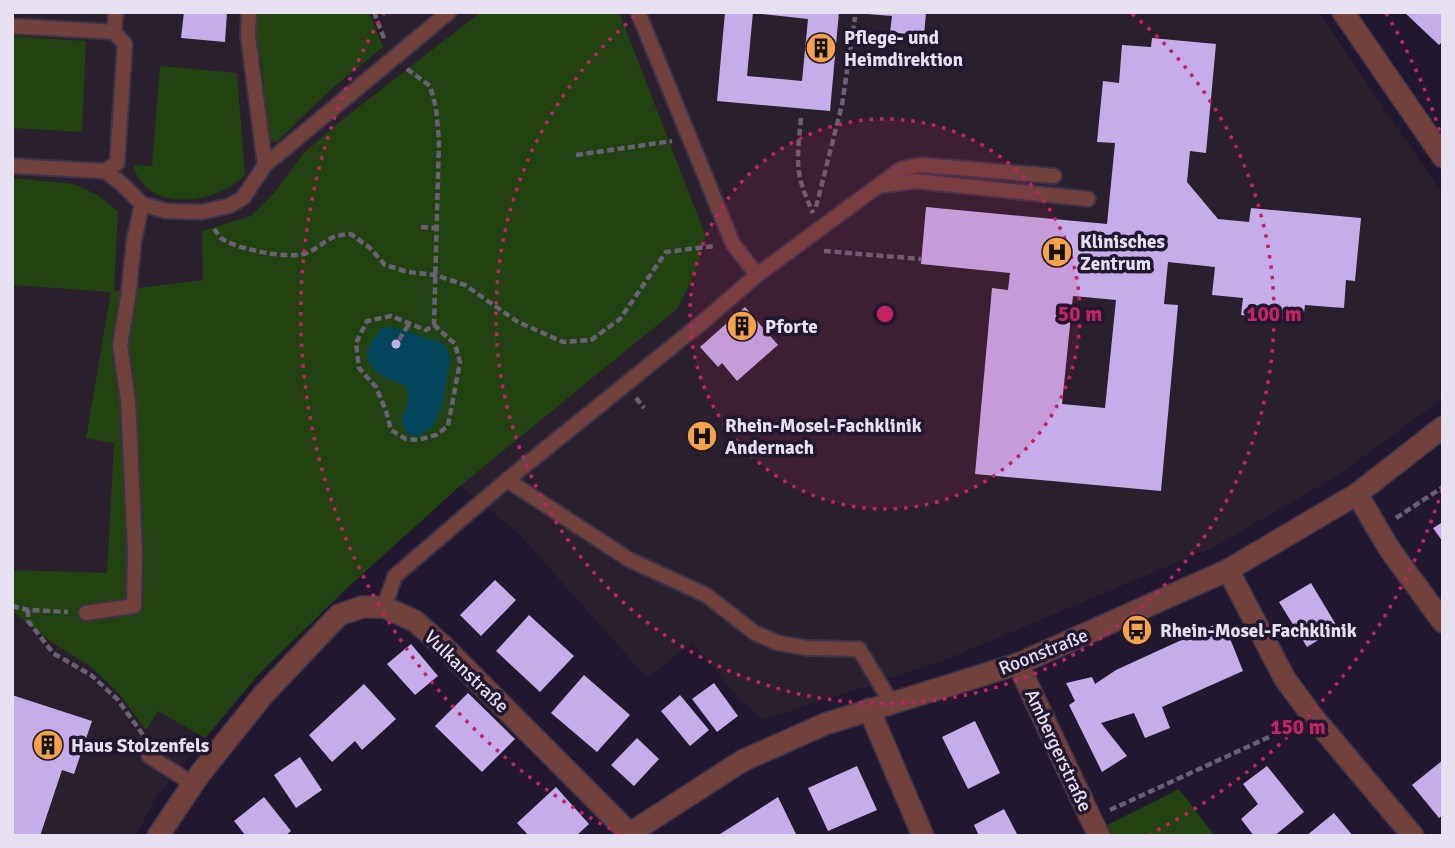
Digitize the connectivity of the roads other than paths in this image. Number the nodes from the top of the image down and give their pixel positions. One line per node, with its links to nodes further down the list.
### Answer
1 (117, 12): 7 (lane)
2 (249, 12): 9 (lane)
3 (449, 12): 9 (lane)
4 (638, 12): 16 (lane)
5 (1343, 12): 8 (street)
6 (12, 26): 7 (lane)
7 (114, 32): 11 (lane)
8 (1443, 157)
9 (265, 165): 15 (lane)
10 (12, 166): 11 (lane)
11 (105, 171): 15 (lane)
12 (1054, 176): 13 (lane)
13 (880, 186): 14 (lane); 16 (lane)
14 (1088, 199)
15 (142, 204): 22 (lane)
16 (757, 275): 18 (lane)
17 (1443, 427): 19 (street, Roonstraße)
18 (507, 480): 21 (lane); 25 (lane)
19 (1357, 494): 20 (street, Roonstraße); 23 (street)
20 (1228, 570): 24 (street, Roonstraße); 33 (street)
21 (384, 607): 28 (street); 30 (street, Vulkanstraße)
22 (86, 613)
23 (1443, 622)
24 (1018, 664): 25 (street, Roonstraße); 29 (street, Ambergerstraße)
25 (891, 702): 26 (street, Roonstraße)
26 (869, 709): 30 (street, Roonstraße); 32 (street)
27 (149, 756): 28 (lane)
28 (193, 784): 31 (street)
29 (1095, 827)
30 (627, 834)
31 (158, 836)
32 (923, 836)
33 (1412, 836)

